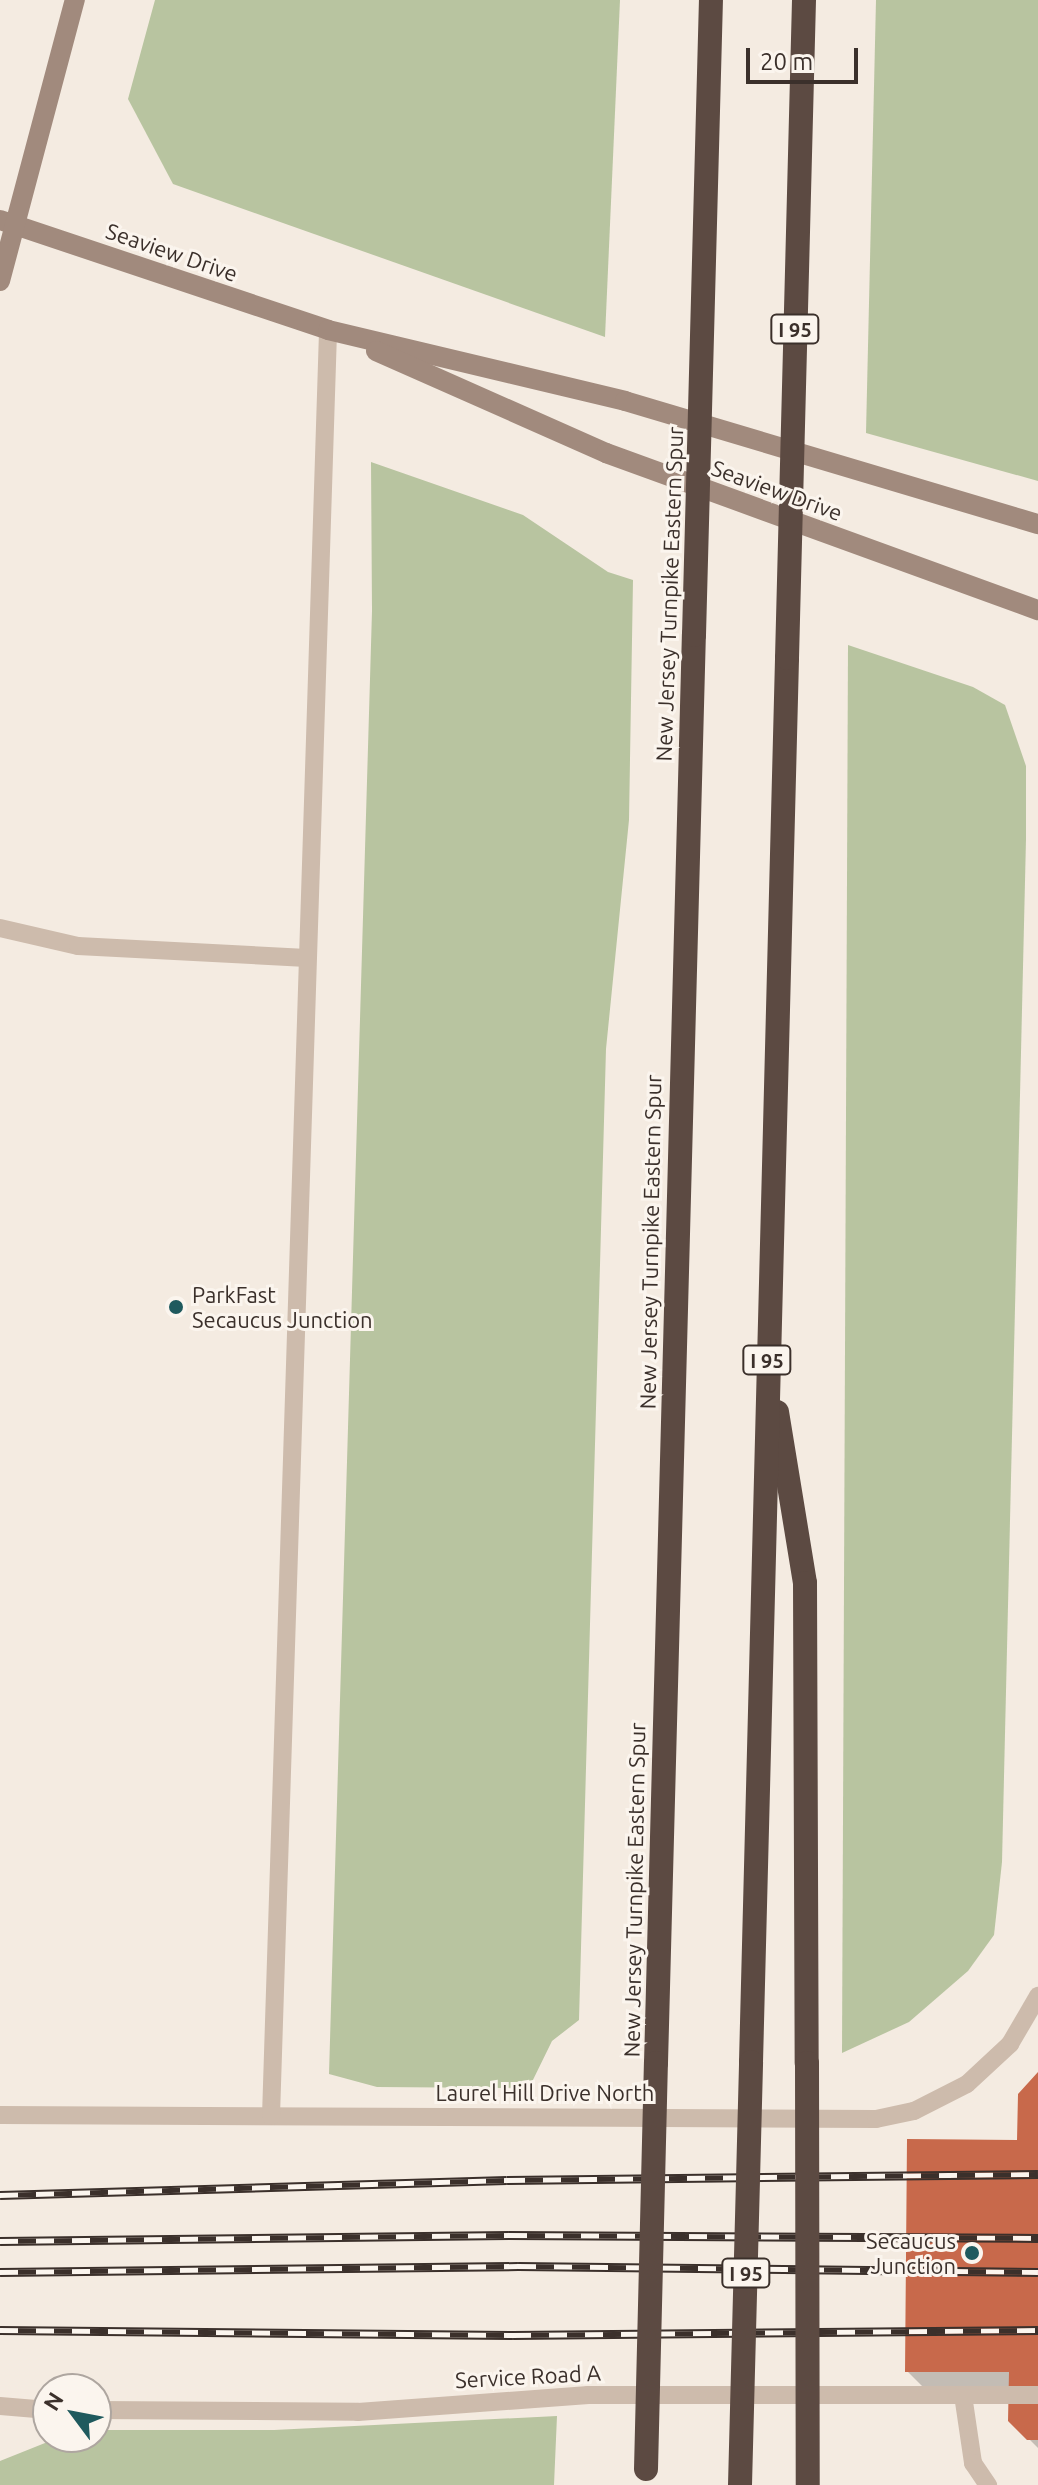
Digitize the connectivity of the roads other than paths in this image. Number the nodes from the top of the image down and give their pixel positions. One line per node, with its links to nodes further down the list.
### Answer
1 (75, 0): 4 (main road)
2 (711, 0): 20 (highway, New Jersey Turnpike Eastern Spur, bridge)
3 (804, 0): 11 (highway, I 95, bridge)
4 (7, 222): 5 (main road); 6 (main road, Seaview Drive)
5 (0, 281)
6 (328, 330): 7 (main road, Seaview Drive); 8 (main road, Seaview Drive); 10 (lane)
7 (1038, 524)
8 (1038, 610)
9 (0, 928): 10 (lane)
10 (307, 958): 14 (lane)
11 (767, 1355): 21 (highway, I 95, bridge); 22 (highway, bridge)
12 (1038, 1996): 14 (lane, Laurel Hill Drive North)
13 (0, 2115): 14 (lane, Laurel Hill Drive North)
14 (271, 2116)
15 (963, 2395): 16 (lane, Service Road A); 19 (lane, Service Road A); 23 (lane)
16 (1038, 2395)
17 (0, 2406): 18 (lane)
18 (32, 2409)
19 (112, 2410)
20 (645, 2480)
21 (740, 2485)
22 (808, 2485)
23 (988, 2485)

